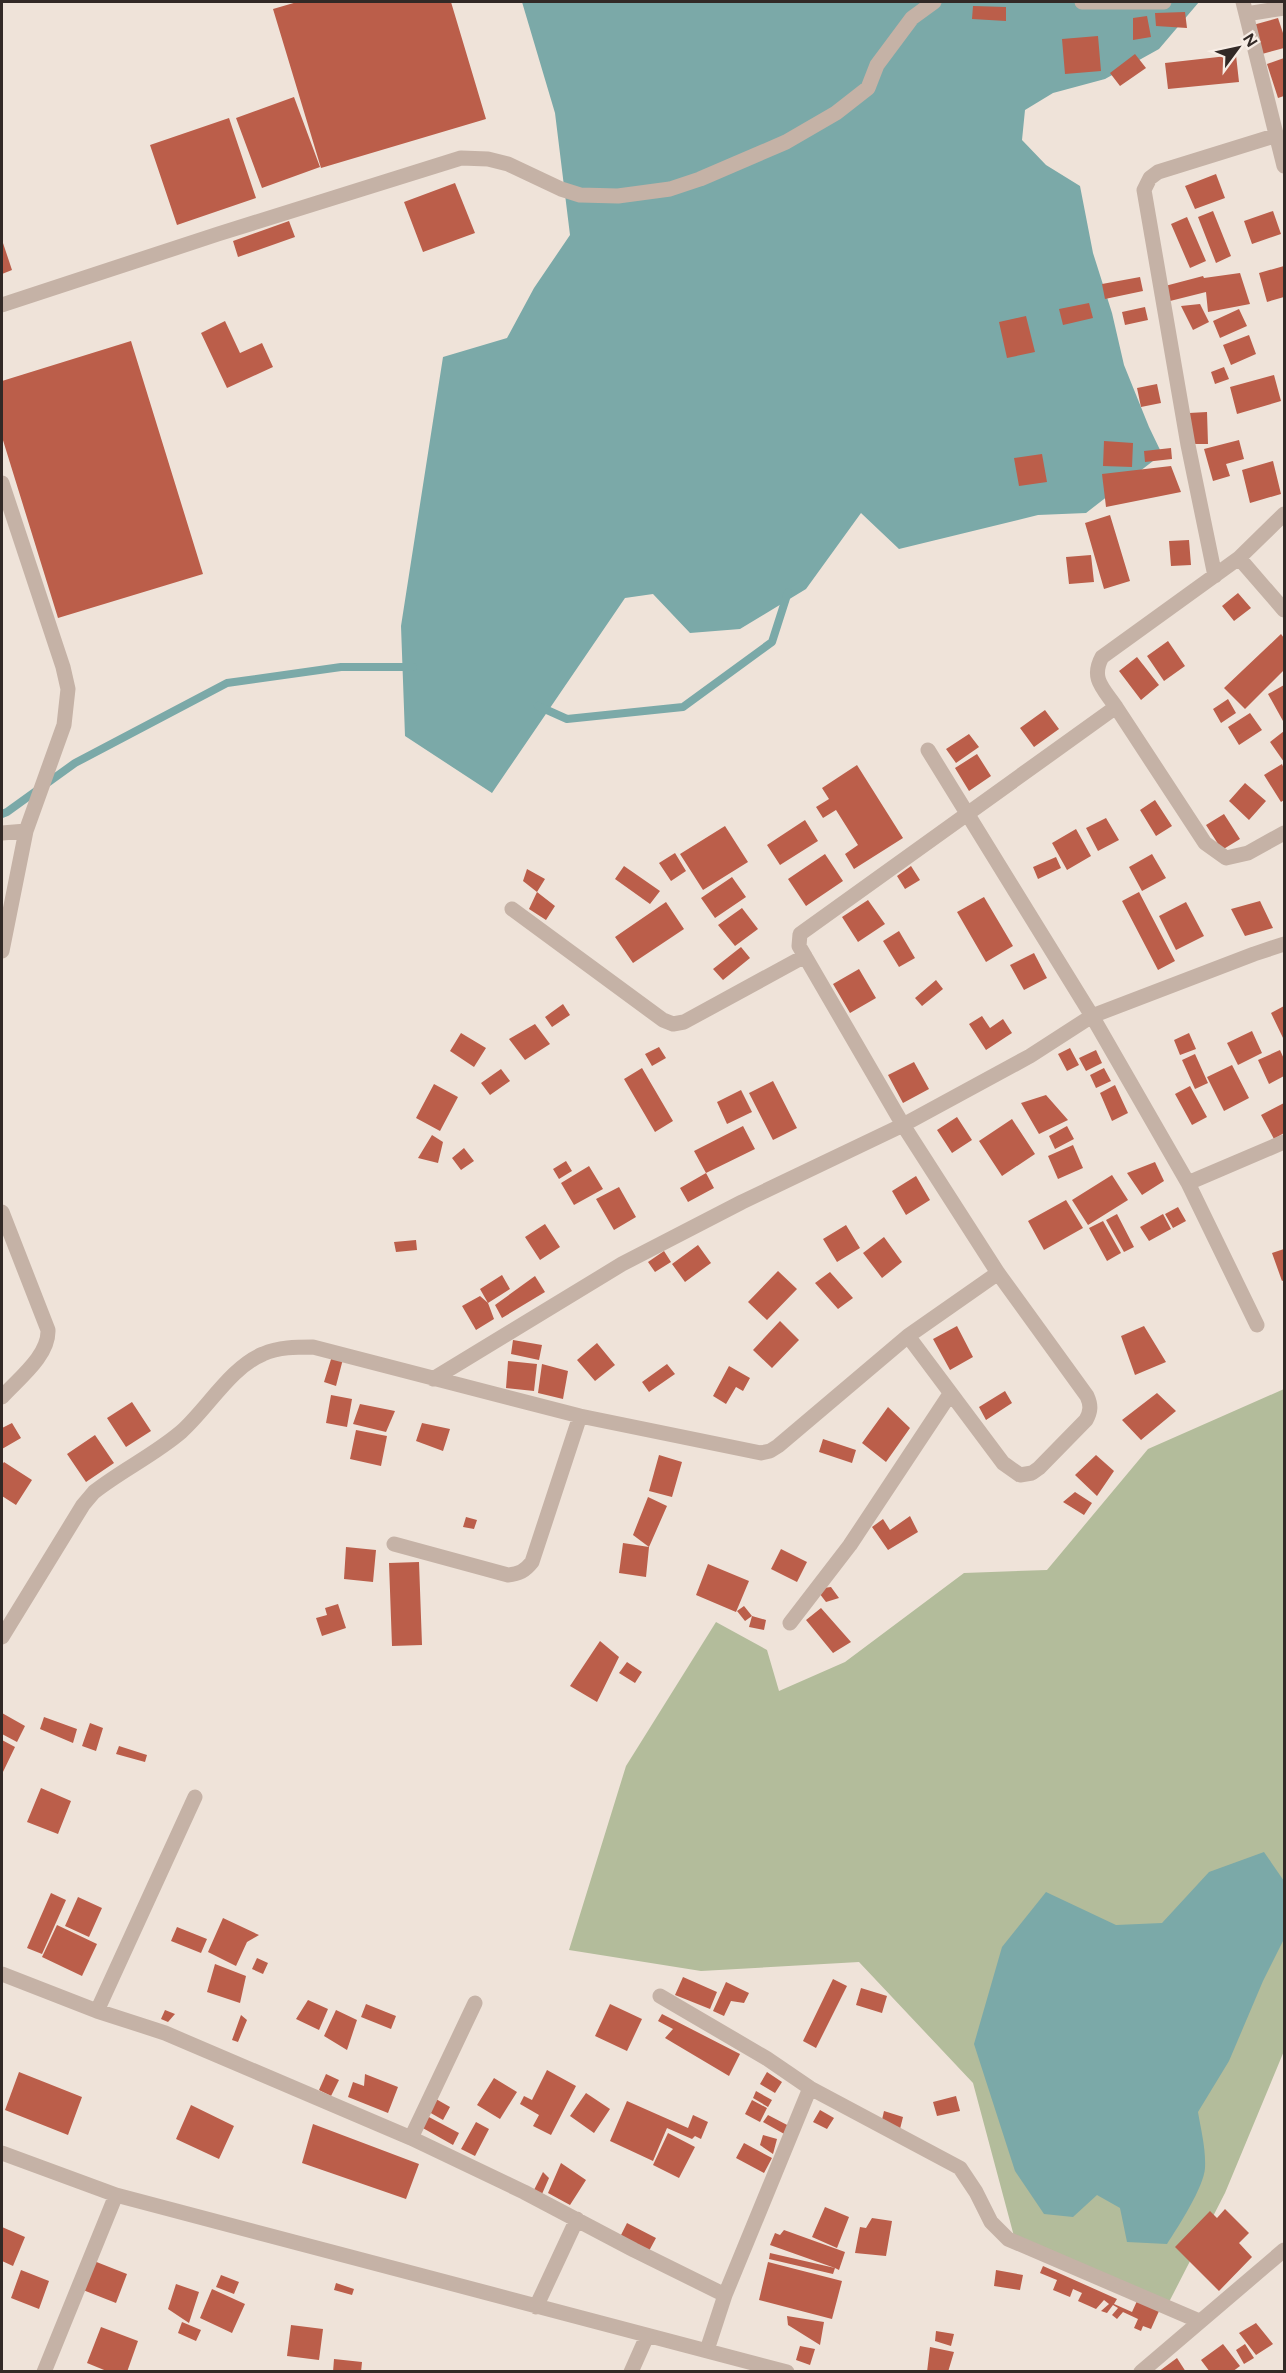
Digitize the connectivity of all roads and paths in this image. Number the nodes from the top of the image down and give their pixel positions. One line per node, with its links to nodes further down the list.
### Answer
1 (934, 2): 8 (street)
2 (1082, 2): 3 (street)
3 (1164, 2)
4 (1245, 8): 5 (street); 6 (street)
5 (1284, 8)
6 (1277, 135): 7 (street); 12 (street)
7 (1284, 166)
8 (2, 305)
9 (2, 483): 17 (street)
10 (1284, 514): 11 (street)
11 (1239, 558): 12 (street); 13 (street)
12 (1215, 576): 14 (street)
13 (1284, 610)
14 (1116, 707): 16 (street); 19 (street)
15 (928, 750): 16 (street)
16 (968, 814): 23 (street); 24 (street)
17 (26, 831): 18 (street); 22 (street)
18 (2, 833)
19 (1284, 833)
20 (512, 909): 23 (street)
21 (1284, 944): 24 (street)
22 (2, 951)
23 (805, 956): 25 (street)
24 (1092, 1016): 25 (street); 27 (street)
25 (903, 1125): 29 (street); 32 (street)
26 (1284, 1142): 27 (street)
27 (1188, 1183): 30 (street)
28 (2, 1212): 34 (street)
29 (998, 1273): 31 (street); 33 (street)
30 (1257, 1325)
31 (908, 1336): 33 (street); 35 (street)
32 (433, 1379): 35 (street); 38 (street)
33 (950, 1394): 37 (street)
34 (2, 1397)
35 (580, 1416): 36 (street)
36 (394, 1544)
37 (790, 1623)
38 (2, 1637)
39 (195, 1797): 43 (street)
40 (2, 1974): 43 (street)
41 (660, 1996): 44 (street)
42 (475, 2003): 45 (street)
43 (97, 2011): 45 (street)
44 (810, 2088): 50 (street); 52 (street)
45 (411, 2138): 48 (street)
46 (2, 2153): 47 (street)
47 (116, 2195): 51 (street); 55 (street)
48 (578, 2219): 50 (street); 51 (street)
49 (1284, 2250): 52 (street)
50 (725, 2295): 54 (street)
51 (536, 2307): 53 (street)
52 (1199, 2321): 58 (street)
53 (646, 2336): 54 (street); 56 (street)
54 (707, 2350): 57 (street)
55 (44, 2372)
56 (631, 2372)
57 (787, 2372)
58 (1141, 2372)

